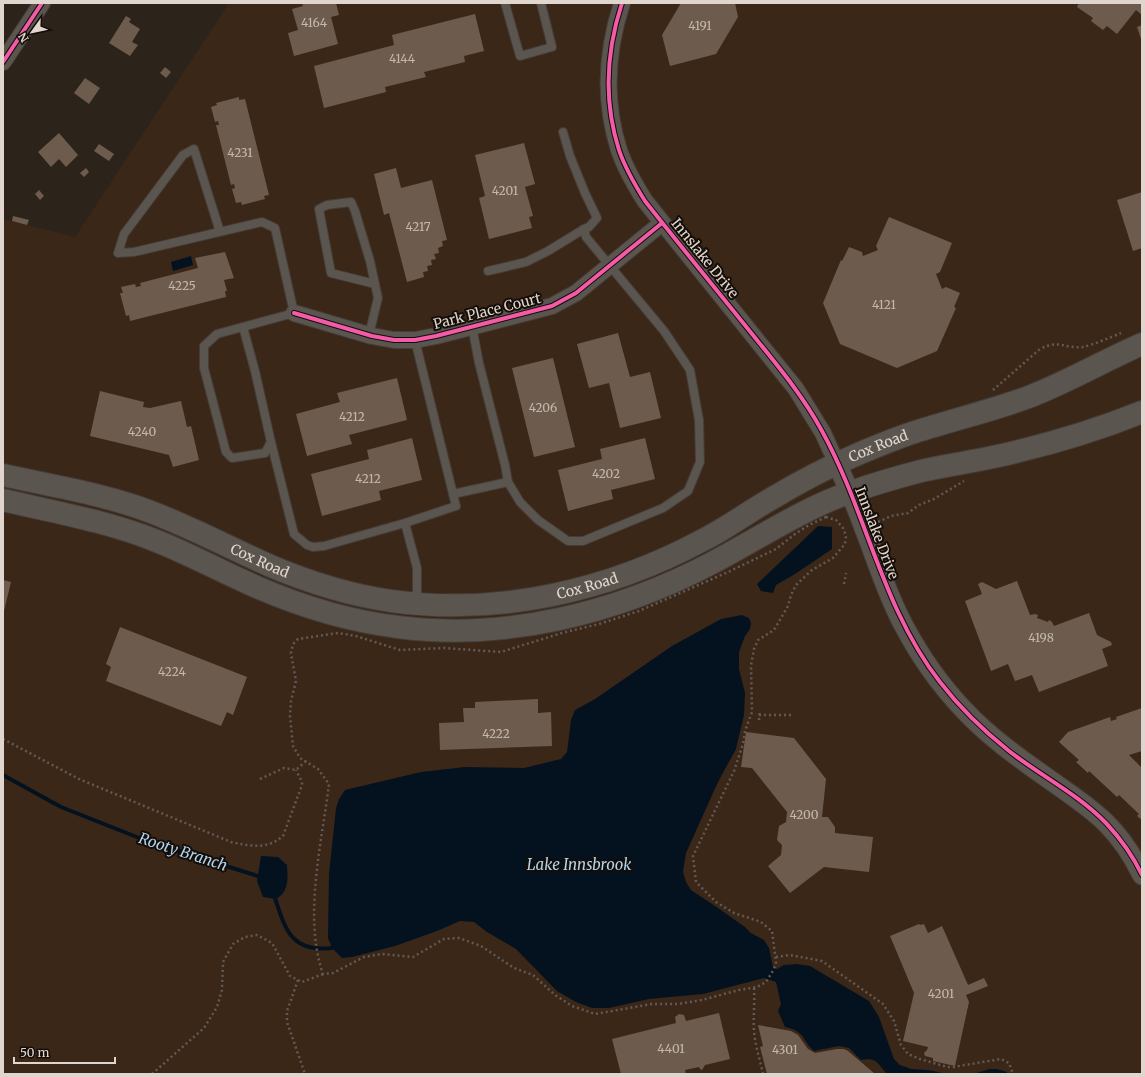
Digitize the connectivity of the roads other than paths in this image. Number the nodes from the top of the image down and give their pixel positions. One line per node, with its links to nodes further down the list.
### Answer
1 (42, 3): 5 (street)
2 (505, 3): 3 (lane)
3 (541, 3)
4 (622, 3): 7 (street, Innslake Drive)
5 (3, 62)
6 (563, 132): 8 (lane)
7 (662, 223): 10 (street, Park Place Court); 21 (street, Innslake Drive)
8 (584, 229): 10 (lane); 11 (lane)
9 (220, 232): 9 (lane); 13 (lane)
10 (610, 266): 14 (street, Park Place Court); 23 (lane)
11 (488, 271)
12 (375, 284): 12 (lane); 16 (lane)
13 (294, 313): 15 (lane); 16 (street, Park Place Court)
14 (472, 326): 18 (street, Park Place Court); 23 (lane)
15 (243, 327): 20 (lane); 20 (lane)
16 (369, 335): 18 (street, Park Place Court)
17 (1133, 337): 21 (main road, Cox Road)
18 (415, 340): 25 (lane)
19 (1142, 412): 24 (main road, Cox Road)
20 (271, 442): 27 (lane)
21 (837, 464): 24 (street, Innslake Drive); 28 (main road, Cox Road)
22 (3, 474): 28 (main road, Cox Road)
23 (508, 482): 25 (lane)
24 (850, 492): 26 (main road, Cox Road); 29 (street, Innslake Drive)
25 (453, 494): 27 (lane)
26 (3, 500)
27 (405, 523): 28 (lane)
28 (417, 603)
29 (1142, 875)

